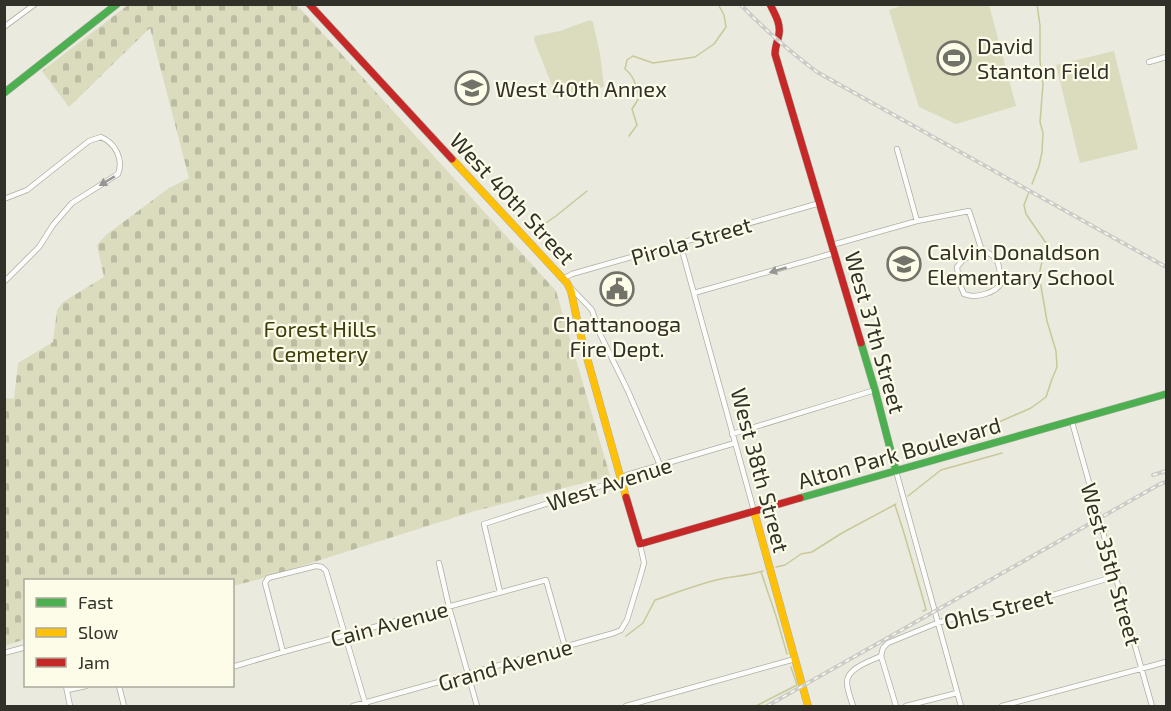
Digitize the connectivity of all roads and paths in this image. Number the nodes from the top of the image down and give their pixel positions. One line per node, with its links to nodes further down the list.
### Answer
1 (35, 4): 5 (street)
2 (117, 4): 8 (main road)
3 (309, 4): 17 (main road, West 40th Street)
4 (770, 4): 11 (main road, West 37th Street)
5 (4, 27)
6 (1167, 57): 7 (street)
7 (1149, 62)
8 (4, 93)
9 (897, 149): 12 (street)
10 (4, 199): 18 (street, one-way to 18)
11 (820, 203): 13 (street, Pirola Street); 14 (main road, West 37th Street)
12 (917, 221): 14 (street); 15 (street)
13 (680, 243): 17 (street, Pirola Street); 19 (street, West 38th Street)
14 (831, 245): 16 (main road, West 37th Street)
15 (981, 248): 15 (street)
16 (834, 254): 19 (street, one-way to 19); 20 (main road, West 37th Street)
17 (565, 281): 25 (street); 27 (main road, West 40th Street)
18 (4, 282)
19 (694, 293): 23 (street, West 38th Street)
20 (875, 390): 23 (street); 26 (main road, West 37th Street)
21 (1167, 394): 22 (main road, Alton Park Boulevard)
22 (1072, 422): 26 (main road, Alton Park Boulevard); 31 (street, West 35th Street)
23 (732, 435): 24 (street, West 38th Street)
24 (735, 443): 25 (street, West Avenue); 28 (street, West 38th Street)
25 (660, 465): 27 (street, West Avenue)
26 (896, 471): 28 (main road, Alton Park Boulevard); 34 (street, West 37th Street)
27 (621, 478): 29 (main road, West 40th Street); 32 (street, West Avenue)
28 (754, 511): 29 (main road, Alton Park Boulevard); 42 (main road, West 38th Street)
29 (640, 543): 35 (street, West 40th Street)
30 (439, 563): 33 (street)
31 (1116, 576): 34 (street, Ohls Street); 45 (street, West 35th Street)
32 (500, 592): 33 (street, Cain Avenue); 37 (street, Cain Avenue)
33 (449, 607): 36 (street, Cain Avenue); 46 (street)
34 (937, 623): 41 (street, Ohls Street); 49 (street, West 37th Street)
35 (621, 630): 37 (street, Grand Avenue)
36 (346, 636): 39 (street, Cain Avenue); 39 (street); 50 (street)
37 (565, 647): 46 (street, Grand Avenue)
38 (24, 648): 40 (street)
39 (283, 652): 44 (street, Cain Avenue)
40 (4, 653)
41 (881, 656): 57 (street); 58 (street)
42 (795, 659): 55 (street); 56 (main road, West 38th Street)
43 (1167, 662): 45 (street)
44 (234, 666)
45 (1142, 668): 61 (street); 62 (street, West 35th Street)
46 (468, 675): 50 (street, Grand Avenue); 54 (street)
47 (119, 687): 52 (street)
48 (66, 688): 51 (street)
49 (957, 693): 59 (street); 60 (street, West 37th Street)
50 (365, 705): 53 (street, Grand Avenue)
51 (70, 706)
52 (124, 706)
53 (354, 706)
54 (477, 706)
55 (626, 706)
56 (808, 706)
57 (853, 706)
58 (896, 706)
59 (906, 706)
60 (961, 706)
61 (1002, 706)
62 (1152, 706)

